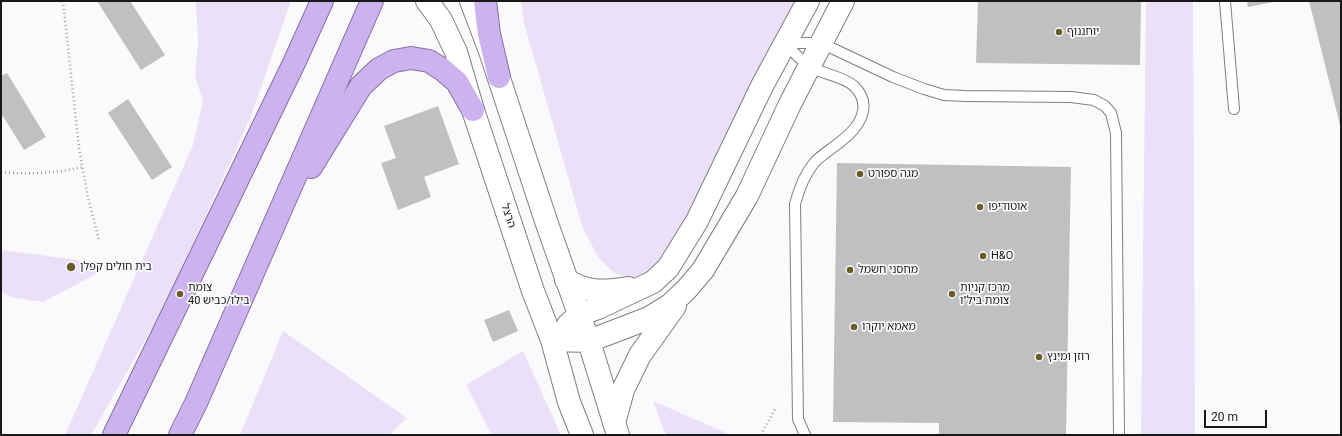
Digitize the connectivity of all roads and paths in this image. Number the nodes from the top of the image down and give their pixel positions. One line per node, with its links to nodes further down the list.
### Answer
1 (64, 1): 18 (path)
2 (305, 1): 13 (highway)
3 (322, 1): 13 (highway)
4 (372, 1): 20 (highway)
5 (427, 1): 17 (street, הרצל)
6 (471, 1): 15 (street)
7 (485, 1): 15 (highway)
8 (808, 1): 11 (street)
9 (843, 1): 12 (street)
10 (1225, 1): 16 (lane)
11 (784, 43): 12 (lane); 14 (lane); 23 (street)
12 (821, 43): 14 (street); 35 (lane)
13 (294, 63): 30 (highway)
14 (809, 66): 24 (street); 34 (lane)
15 (499, 77): 22 (street)
16 (1234, 109)
17 (473, 110): 20 (highway); 26 (street, הרצל)
18 (83, 167): 19 (path); 21 (path)
19 (1, 172)
20 (270, 234): 31 (highway)
21 (99, 240)
22 (566, 280): 23 (street); 25 (street)
23 (652, 282): 25 (street)
24 (686, 290): 27 (street); 29 (street)
25 (578, 315): 26 (street); 27 (street)
26 (552, 340): 27 (street); 32 (street, הרצל)
27 (589, 341): 29 (street)
28 (775, 409): 33 (path)
29 (616, 430)
30 (114, 435)
31 (180, 435)
32 (582, 435)
33 (761, 435)
34 (804, 435)
35 (1119, 435)

